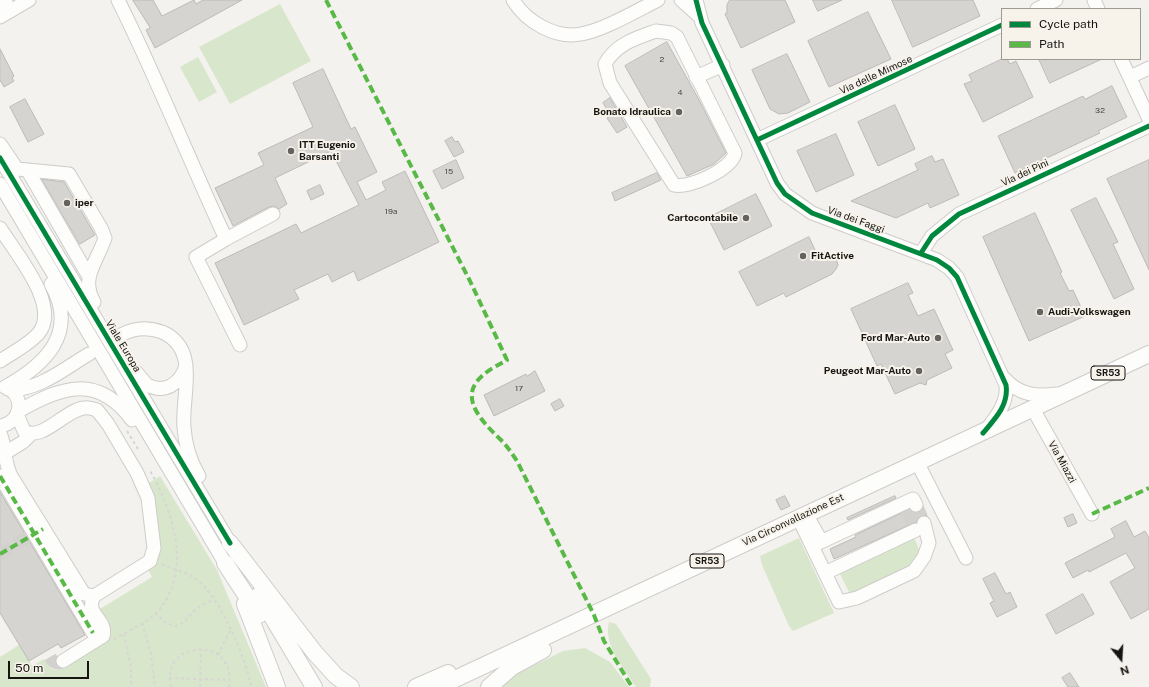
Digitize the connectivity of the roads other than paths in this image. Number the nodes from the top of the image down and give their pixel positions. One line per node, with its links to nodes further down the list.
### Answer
1 (6, 0): 9 (street)
2 (29, 0): 11 (street)
3 (118, 0): 29 (street)
4 (514, 0): 5 (street)
5 (658, 0)
6 (681, 0): 12 (street, Via dei Faggi)
7 (696, 0): 12 (street, Via dei Faggi)
8 (1056, 0): 10 (street)
9 (0, 4)
10 (1039, 8)
11 (0, 17)
12 (702, 22): 15 (street, Via dei Faggi)
13 (1001, 25): 21 (street, Via delle Mimose)
14 (1122, 60): 18 (street)
15 (723, 66): 17 (street); 21 (street, Via dei Faggi)
16 (1149, 68): 18 (street)
17 (696, 77): 17 (street)
18 (1130, 77): 19 (street)
19 (1149, 119)
20 (1149, 126): 30 (street, Via dei Pini)
21 (757, 140): 30 (street, Via dei Faggi)
22 (0, 144): 24 (street)
23 (0, 158): 32 (street, Viale Europa)
24 (28, 171): 31 (street); 31 (street)
25 (0, 184): 26 (street)
26 (8, 197): 42 (street); 54 (street)
27 (273, 214): 29 (street)
28 (0, 228): 38 (street)
29 (226, 239): 35 (street)
30 (921, 253): 41 (street, Via dei Faggi)
31 (88, 275): 33 (street)
32 (92, 312): 33 (street); 57 (street, Viale Europa)
33 (108, 325): 39 (street)
34 (120, 335): 39 (street)
35 (240, 345)
36 (89, 354): 40 (street)
37 (1149, 354): 43 (main road, Via Circonvallazione Est / SR53)
38 (0, 361)
39 (186, 366): 57 (street)
40 (52, 376): 42 (street); 45 (street)
41 (1004, 378): 43 (street, Via dei Faggi); 48 (street, Via dei Faggi)
42 (4, 388): 45 (street)
43 (1067, 393): 44 (main road, Via Circonvallazione Est / SR53)
44 (1033, 409): 48 (main road, Via Circonvallazione Est / SR53); 55 (street, Via Miazzi)
45 (18, 410): 46 (street); 49 (street); 54 (street)
46 (0, 426)
47 (0, 433): 50 (street)
48 (983, 433): 51 (main road, Via Circonvallazione Est / SR53)
49 (31, 434): 50 (street); 64 (street)
50 (5, 453): 58 (street)
51 (916, 462): 56 (main road, Via Circonvallazione Est / SR53); 61 (street)
52 (0, 476): 58 (street)
53 (909, 506): 60 (street)
54 (193, 508): 62 (street)
55 (1092, 514)
56 (802, 516): 60 (street); 65 (main road, Via Circonvallazione Est / SR53)
57 (222, 528): 59 (street, Viale Europa)
58 (36, 533): 64 (street); 67 (street)
59 (230, 543): 71 (main road); 72 (main road)
60 (818, 544): 63 (street)
61 (966, 558)
62 (226, 563): 69 (main road); 70 (main road)
63 (825, 573): 63 (street)
64 (94, 596): 68 (street)
65 (616, 604): 66 (main road, Via Circonvallazione Est / SR53); 75 (main road)
66 (567, 627): 73 (main road); 74 (main road, Via Circonvallazione Est / SR53)
67 (93, 633)
68 (63, 661)
69 (277, 687)
70 (302, 687)
71 (314, 687)
72 (351, 687)
73 (416, 687)
74 (438, 687)
75 (489, 687)

